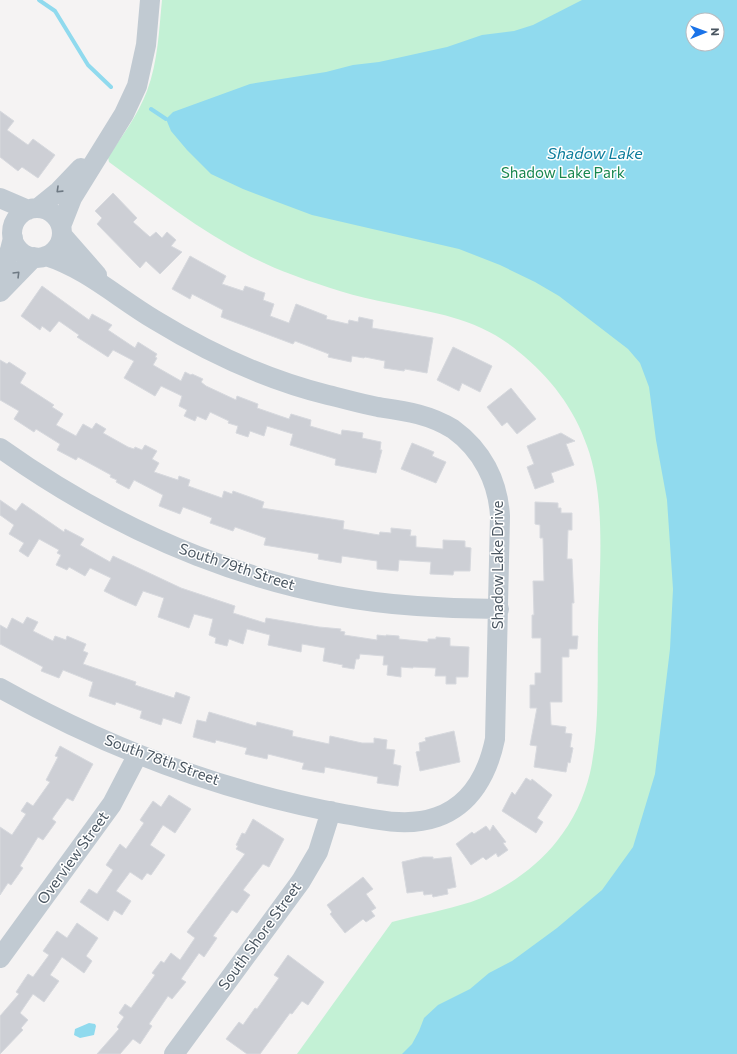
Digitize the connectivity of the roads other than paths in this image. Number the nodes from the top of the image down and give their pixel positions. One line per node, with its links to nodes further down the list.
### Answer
1 (150, 0): 2 (street)
2 (105, 142): 4 (street, one-way to 4); 6 (street)
3 (0, 198): 4 (street)
4 (33, 209): 5 (street); 6 (street)
5 (9, 227): 7 (street); 8 (street)
6 (61, 231): 7 (street); 9 (street, Shadow Lake Drive)
7 (40, 257): 9 (street, Shadow Lake Drive); 10 (street, one-way to 7)
8 (0, 273)
9 (109, 288): 12 (street, Shadow Lake Drive)
10 (0, 292)
11 (0, 448): 12 (street, South 79th Street)
12 (499, 609): 15 (street, Shadow Lake Drive)
13 (0, 688): 14 (street, South 78th Street)
14 (138, 754): 15 (street, South 78th Street); 16 (street, Overview Street)
15 (331, 811): 17 (street, South Shore Street)
16 (0, 958)
17 (174, 1054)

